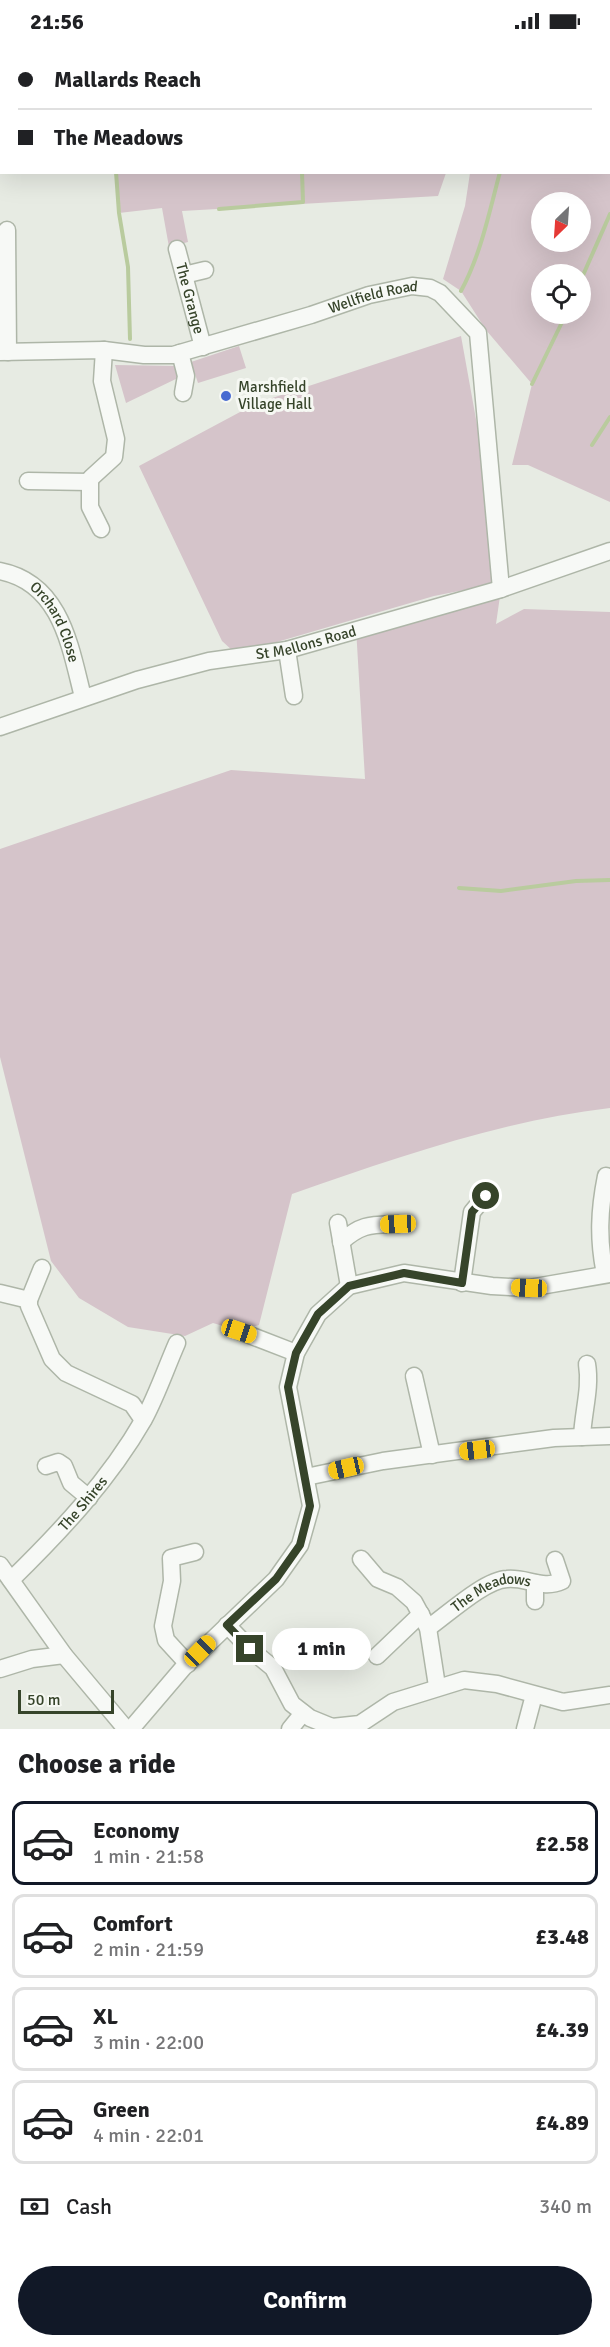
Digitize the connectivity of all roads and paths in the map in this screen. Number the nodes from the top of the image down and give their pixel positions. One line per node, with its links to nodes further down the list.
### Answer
1 (7, 230): 7 (street)
2 (177, 249): 4 (street, The Grange)
3 (205, 270): 4 (street)
4 (184, 275): 5 (street, The Grange)
5 (203, 347): 8 (street, Wellfield Road); 15 (street, Wellfield Road)
6 (104, 350): 7 (street, Wellfield Road); 8 (street, Wellfield Road); 11 (street)
7 (4, 352)
8 (180, 353): 9 (street)
9 (183, 393)
10 (28, 481): 11 (street)
11 (90, 482): 12 (street)
12 (101, 529)
13 (610, 551): 15 (street, St Mellons Road)
14 (0, 571): 18 (street, Orchard Close)
15 (501, 590): 16 (street, St Mellons Road)
16 (286, 650): 17 (street); 18 (street, St Mellons Road)
17 (294, 696)
18 (83, 697): 19 (street, St Mellons Road)
19 (0, 727)
20 (606, 1176): 26 (street)
21 (486, 1196): 27 (street)
22 (338, 1223): 24 (street)
23 (398, 1224): 24 (street)
24 (341, 1242): 28 (street)
25 (42, 1268): 30 (street)
26 (608, 1274): 27 (street)
27 (462, 1283): 28 (street)
28 (349, 1286): 33 (street)
29 (0, 1293): 30 (street)
30 (28, 1300): 36 (street)
31 (239, 1331): 33 (street)
32 (177, 1343): 36 (street, The Shires)
33 (296, 1353): 41 (street)
34 (587, 1364): 38 (street)
35 (414, 1376): 39 (street)
36 (143, 1420): 42 (street, The Shires)
37 (610, 1436): 38 (street)
38 (582, 1437): 39 (street)
39 (432, 1455): 41 (street)
40 (46, 1466): 42 (street)
41 (306, 1477): 51 (street)
42 (89, 1498): 47 (street, The Shires)
43 (195, 1552): 54 (street)
44 (361, 1559): 50 (street)
45 (555, 1560): 48 (street, The Meadows)
46 (0, 1565): 47 (street)
47 (11, 1580): 52 (street)
48 (535, 1583): 49 (street); 50 (street, The Meadows)
49 (536, 1601)
50 (424, 1621): 53 (street, The Meadows); 56 (street)
51 (227, 1625): 54 (street); 59 (street)
52 (64, 1655): 55 (street); 61 (street)
53 (377, 1656)
54 (188, 1664): 62 (street)
55 (0, 1669)
56 (437, 1686): 57 (street); 60 (street)
57 (534, 1695): 58 (street); 64 (street)
58 (610, 1695)
59 (303, 1713): 60 (street); 63 (street)
60 (362, 1727)
61 (126, 1729)
62 (131, 1729)
63 (290, 1729)
64 (525, 1729)

